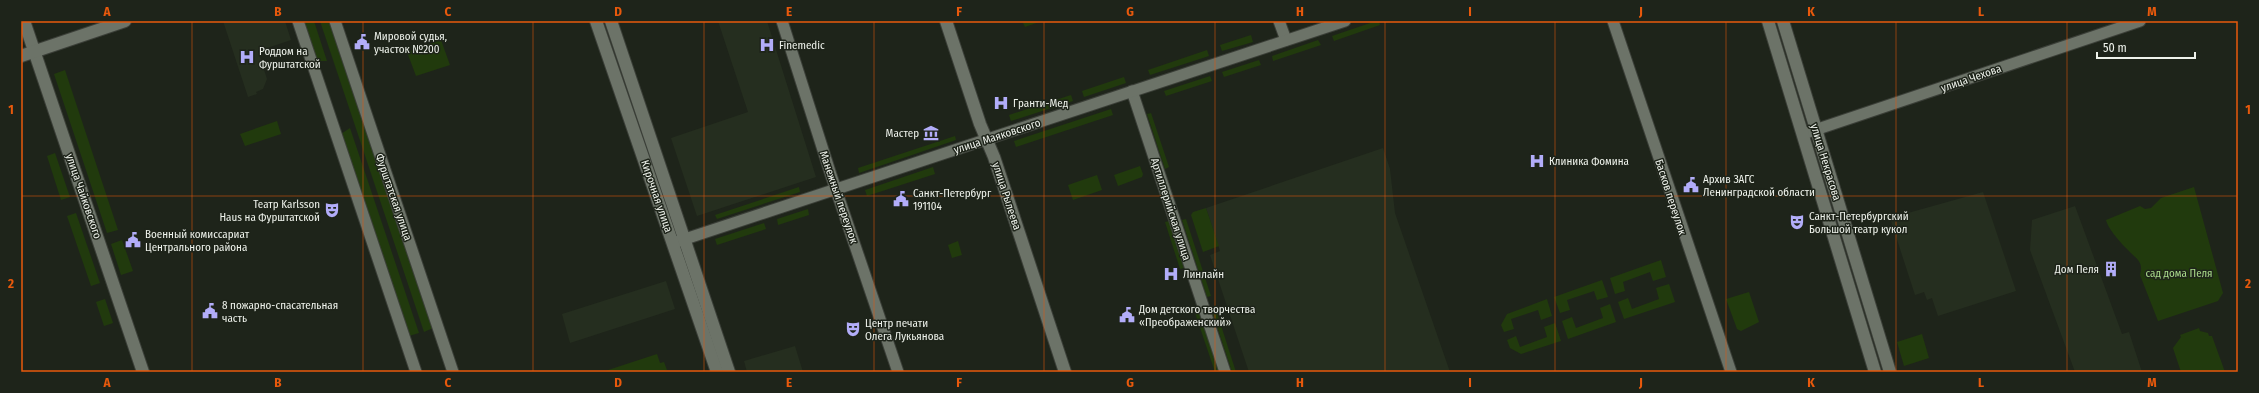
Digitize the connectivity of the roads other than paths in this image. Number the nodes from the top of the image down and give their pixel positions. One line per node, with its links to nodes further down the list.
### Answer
1 (24, 21): 16 (street, улица Чайковского)
2 (125, 21): 16 (street)
3 (298, 21): 26 (street)
4 (335, 21): 27 (street, Фурштатская улица)
5 (596, 21): 24 (street, Кирочная улица)
6 (611, 21): 23 (street, Кирочная улица)
7 (782, 21): 22 (street, Манежный переулок)
8 (946, 21): 21 (street, улица Рылеева)
9 (1279, 21): 15 (street)
10 (1345, 21): 15 (street, улица Маяковского)
11 (1613, 21): 33 (street, Басков переулок)
12 (1768, 21): 20 (street, улица Некрасова)
13 (1782, 21): 19 (street, улица Некрасова)
14 (2140, 21): 19 (street, улица Чехова)
15 (1286, 40): 18 (street, улица Маяковского)
16 (34, 51): 17 (street); 25 (street, улица Чайковского)
17 (21, 56)
18 (1132, 91): 21 (street, улица Маяковского); 32 (street, Артиллерийская улица)
19 (1816, 130): 20 (street, улица Чехова); 35 (street, улица Некрасова)
20 (1803, 134): 34 (street, улица Некрасова)
21 (986, 139): 22 (street, улица Маяковского); 31 (street, улица Рылеева)
22 (837, 189): 23 (street, улица Маяковского); 30 (street, Манежный переулок)
23 (684, 239): 24 (street, улица Маяковского); 29 (street, Кирочная улица)
24 (673, 243): 28 (street, Кирочная улица)
25 (143, 372)
26 (416, 372)
27 (453, 372)
28 (717, 372)
29 (729, 372)
30 (898, 372)
31 (1065, 372)
32 (1225, 372)
33 (1731, 372)
34 (1875, 372)
35 (1890, 372)

